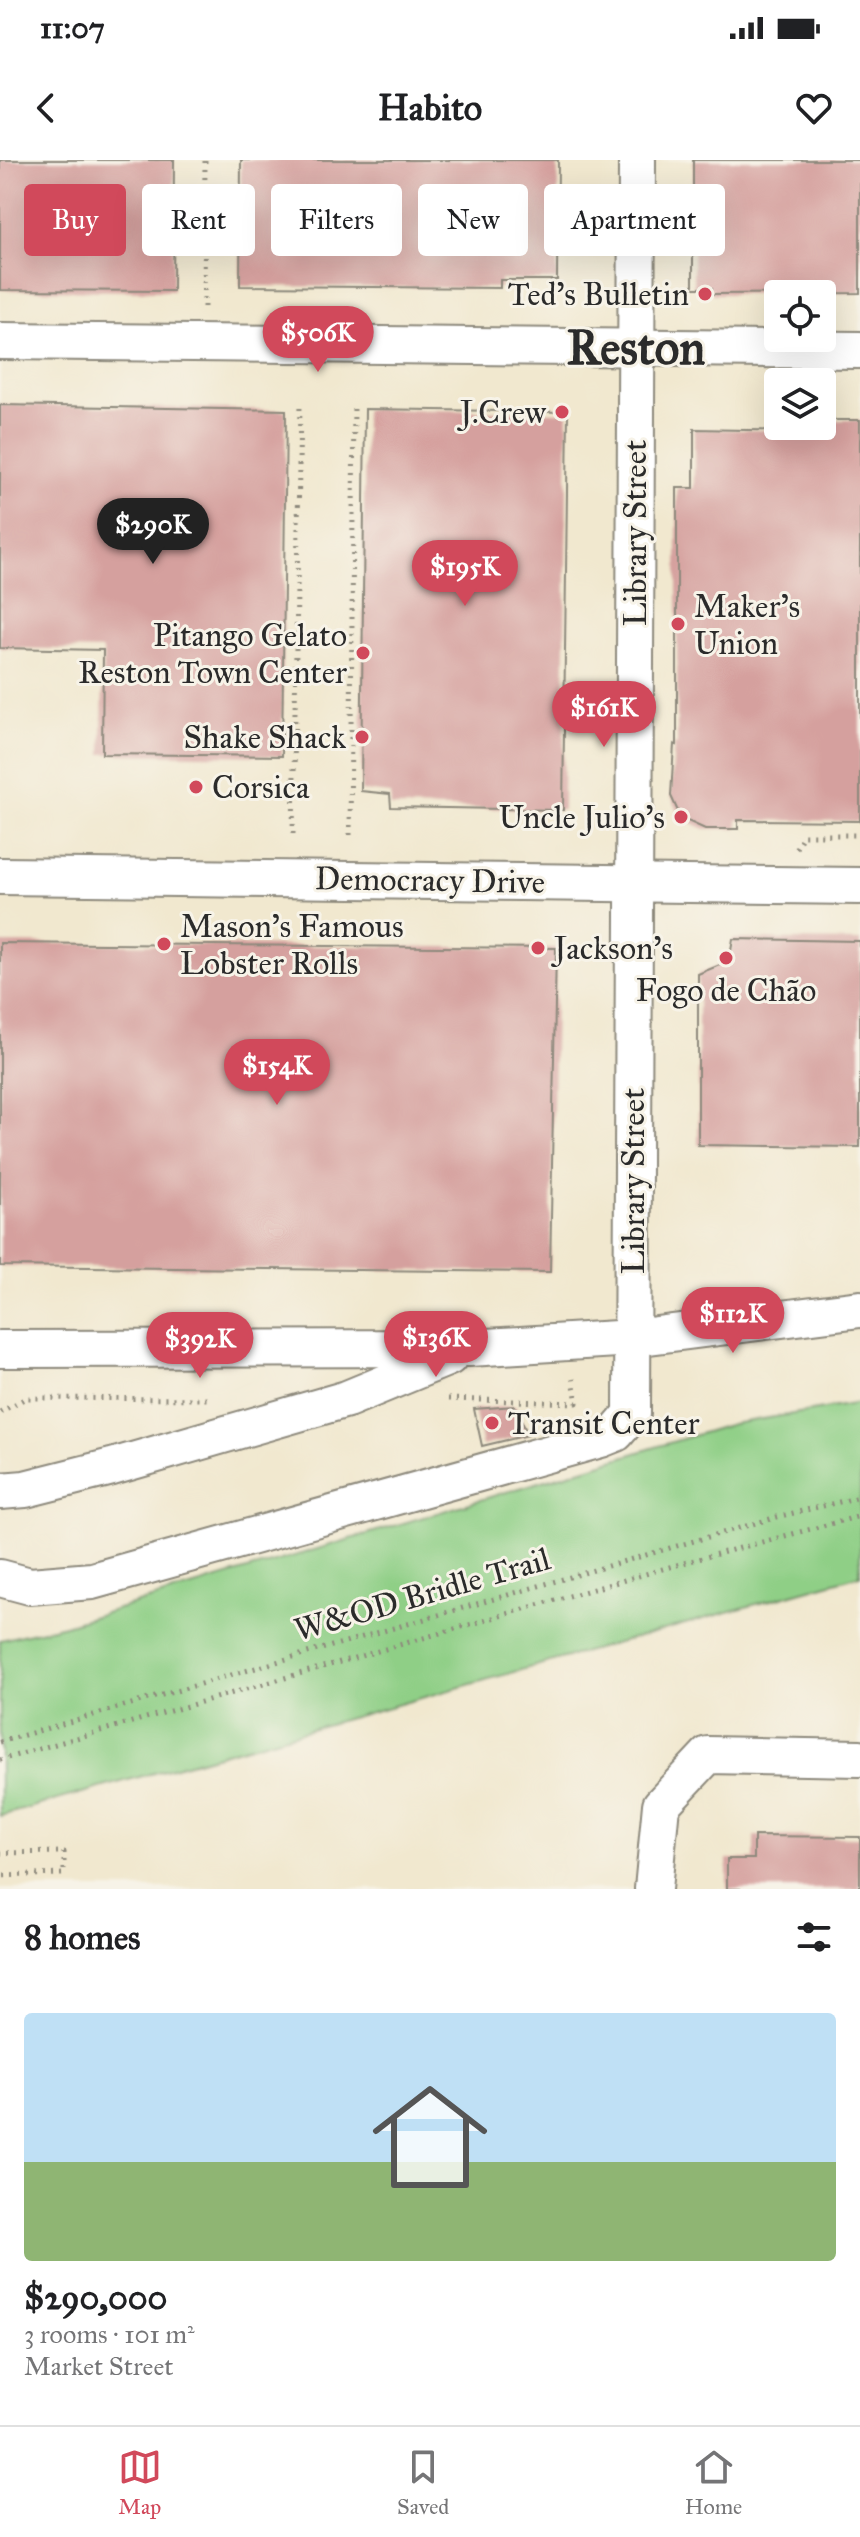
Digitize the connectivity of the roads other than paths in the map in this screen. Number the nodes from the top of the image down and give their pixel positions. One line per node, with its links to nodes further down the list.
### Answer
1 (637, 160): 3 (street, Library Street)
2 (0, 341): 3 (street)
3 (636, 347): 4 (street); 6 (street, Library Street)
4 (860, 350)
5 (0, 876): 6 (street, Democracy Drive)
6 (634, 884): 7 (street, Democracy Drive); 11 (street, Library Street)
7 (860, 886)
8 (860, 1302): 10 (street)
9 (860, 1309): 10 (street)
10 (825, 1312): 11 (street)
11 (633, 1338): 12 (street); 15 (street, Library Street)
12 (469, 1348): 13 (street); 14 (street)
13 (0, 1349)
14 (0, 1491)
15 (0, 1578)
16 (860, 1758): 17 (street)
17 (653, 1889)

